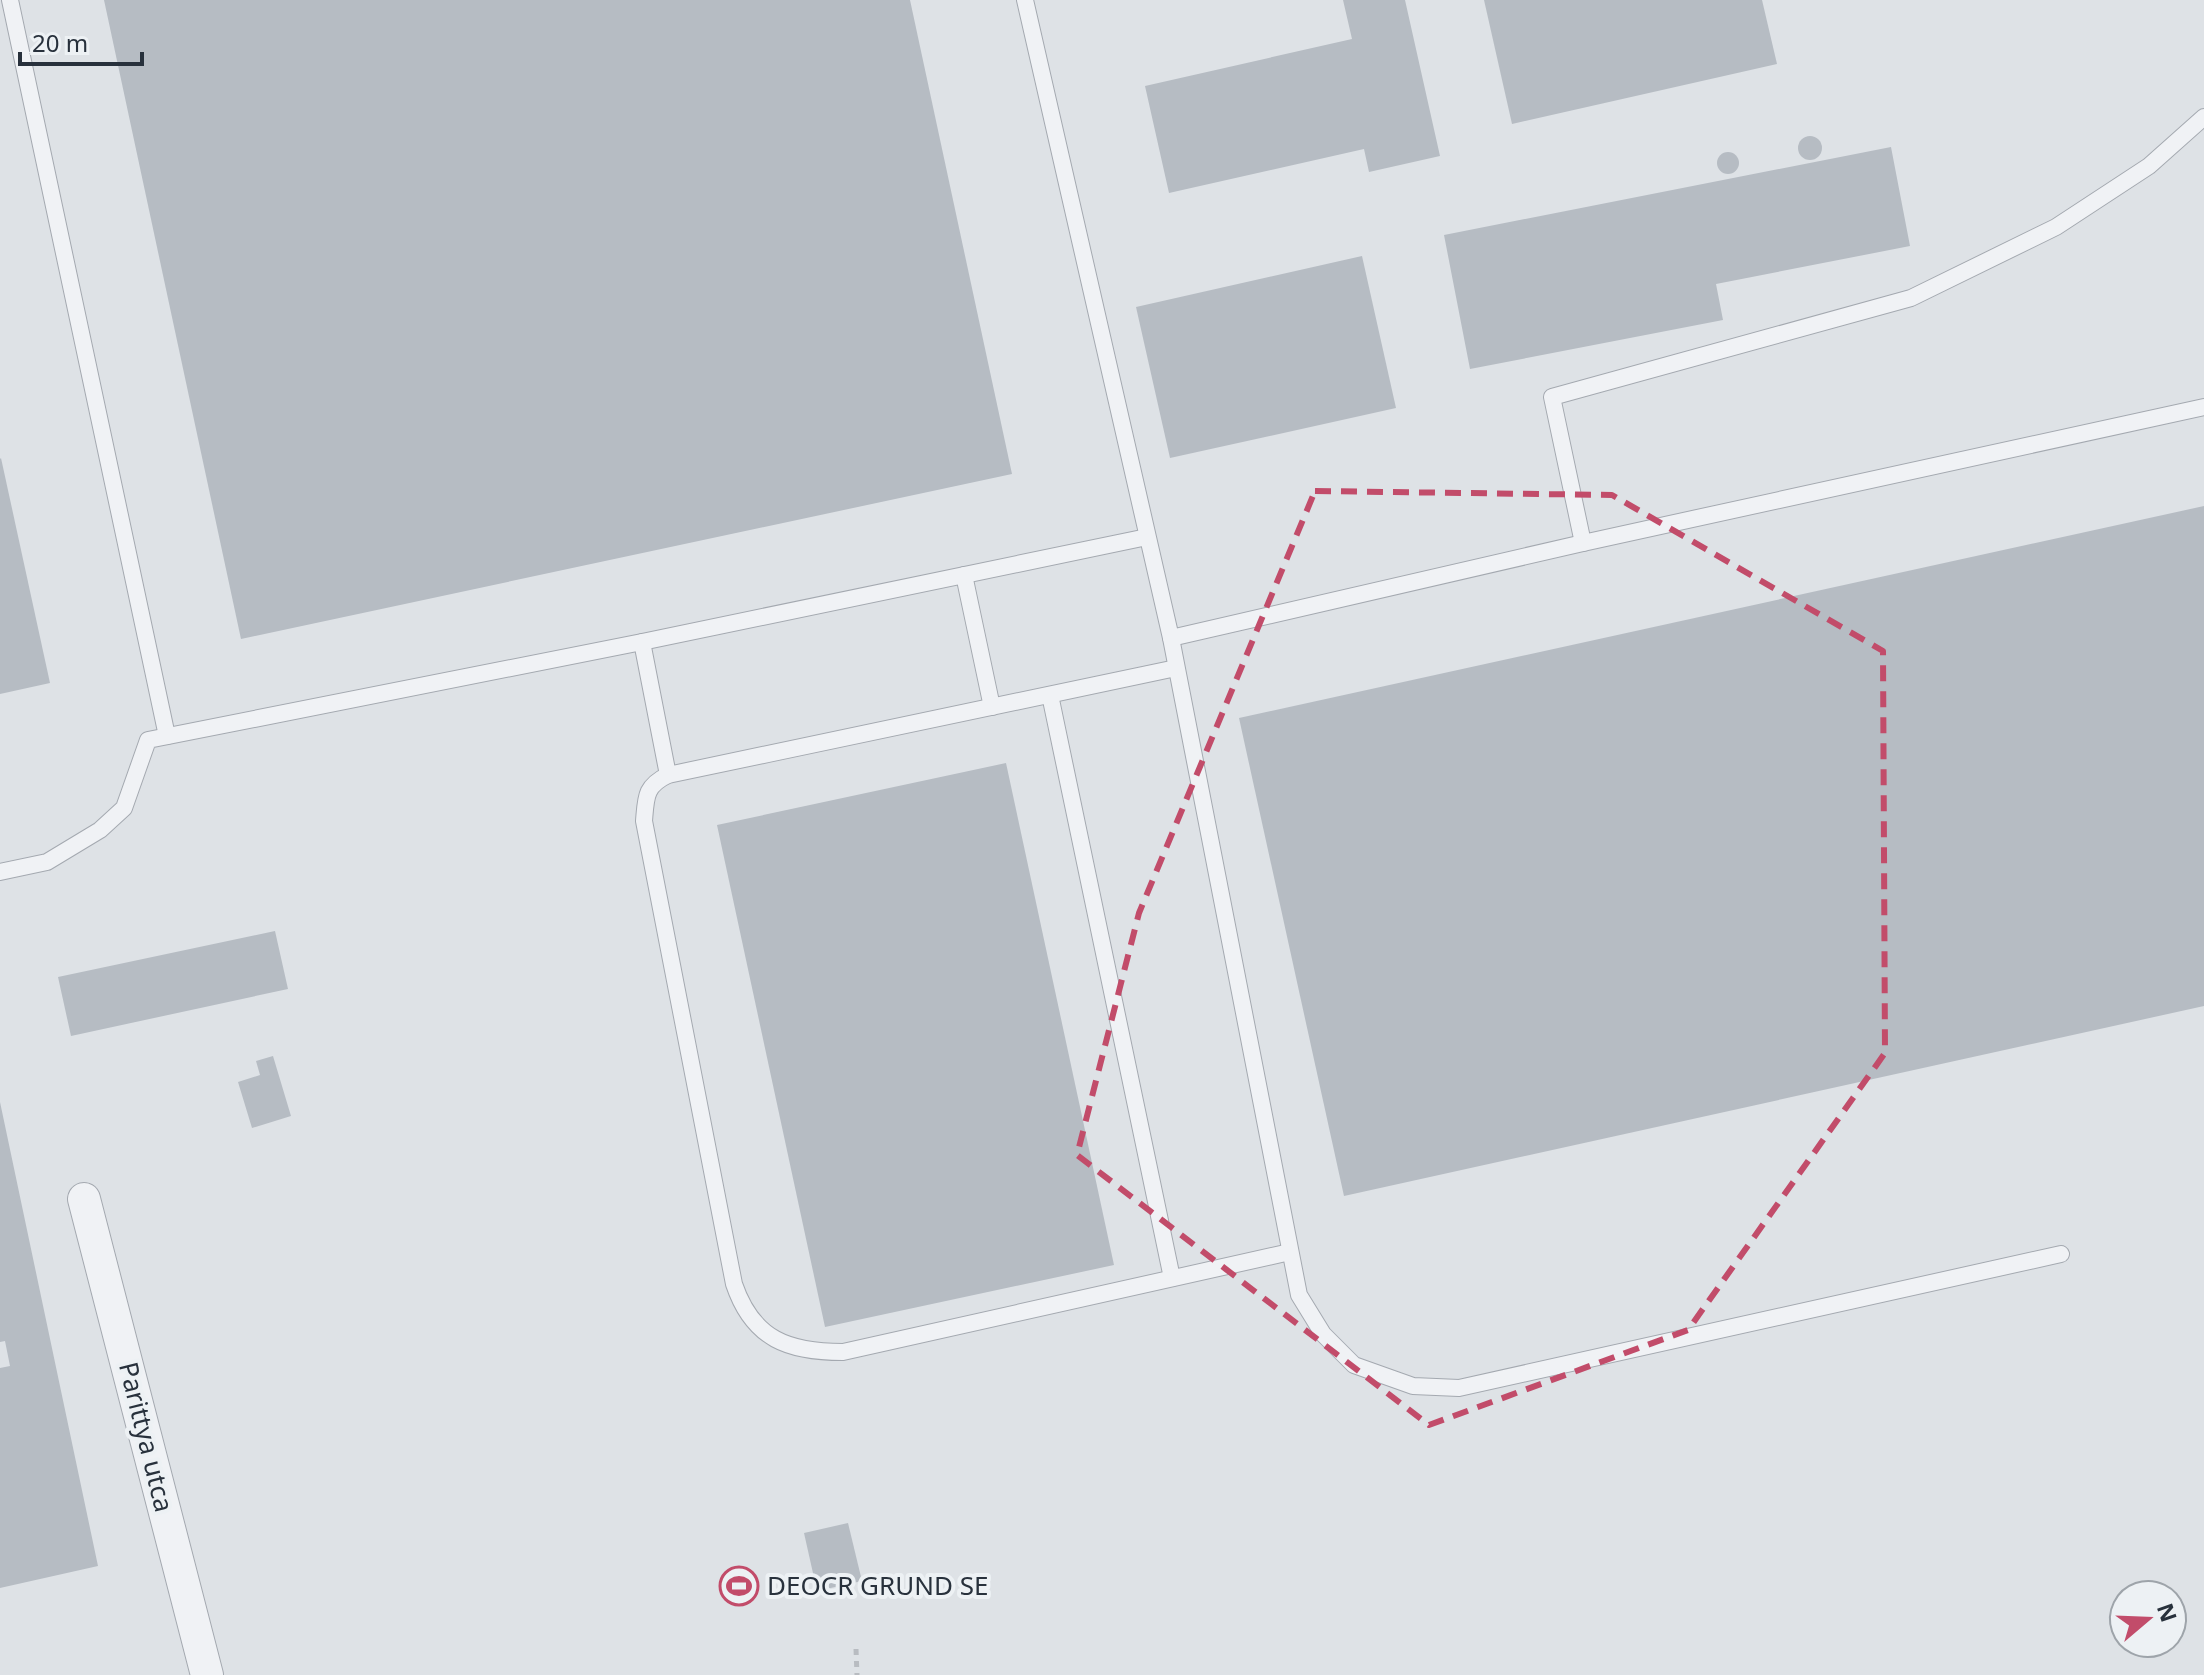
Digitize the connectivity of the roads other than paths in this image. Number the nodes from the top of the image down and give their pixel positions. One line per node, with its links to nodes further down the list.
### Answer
1 (10, 0): 13 (lane)
2 (1025, 0): 5 (lane)
3 (2204, 117): 6 (lane)
4 (2204, 407): 6 (lane)
5 (1147, 537): 7 (lane); 8 (lane)
6 (1583, 543): 8 (lane)
7 (964, 575): 9 (lane); 12 (lane)
8 (1171, 638): 10 (lane)
9 (642, 642): 13 (lane); 14 (lane)
10 (1176, 668): 11 (lane); 17 (lane)
11 (1050, 695): 12 (lane); 19 (lane)
12 (992, 707): 14 (lane)
13 (167, 736): 15 (lane)
14 (668, 775): 19 (lane)
15 (0, 872)
16 (84, 1199): 20 (street, Parittya utca)
17 (1290, 1252): 18 (lane); 19 (lane)
18 (2061, 1254)
19 (1172, 1278)
20 (207, 1675)

